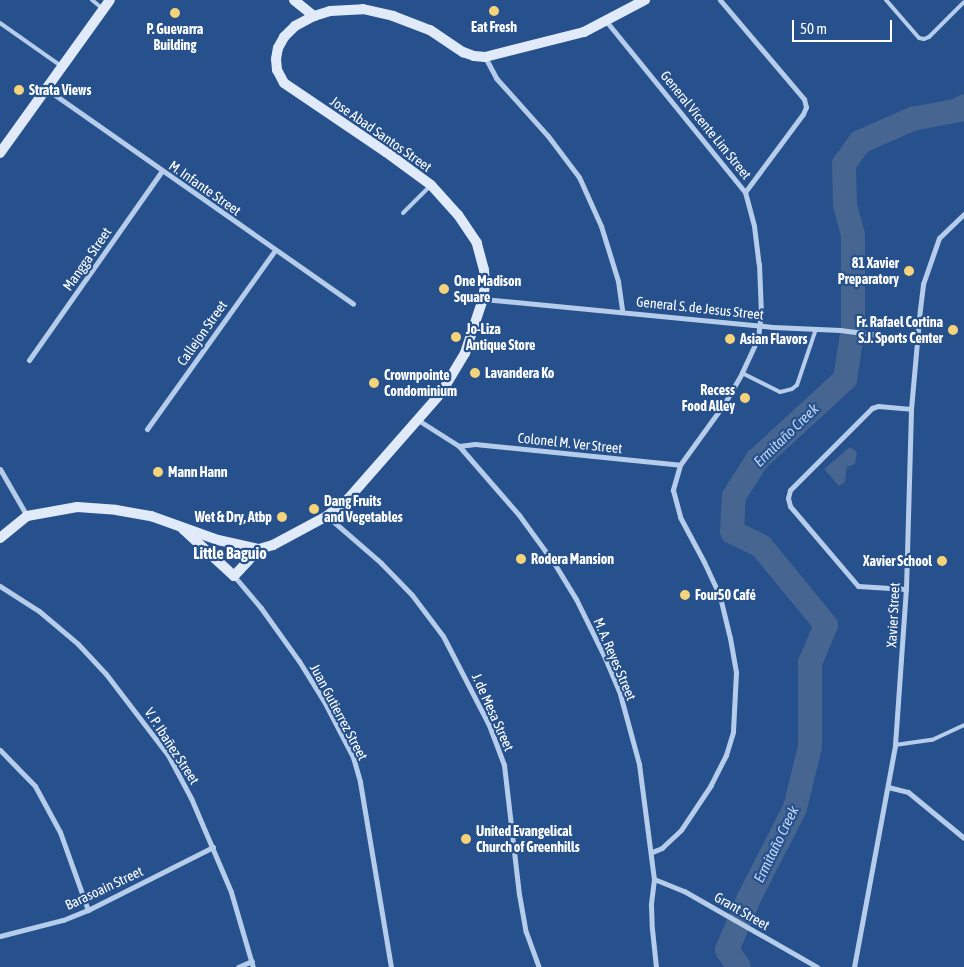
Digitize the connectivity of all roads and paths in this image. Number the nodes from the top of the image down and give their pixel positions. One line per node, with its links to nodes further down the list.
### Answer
1 (92, 0): 7 (lane)
2 (294, 0): 8 (street)
3 (645, 0): 9 (street)
4 (720, 0): 17 (street)
5 (886, 0): 6 (lane)
6 (964, 2)
7 (106, 4): 12 (street)
8 (314, 16): 11 (street, Jose Abad Santos Street); 16 (street, Jose Abad Santos Street)
9 (606, 21): 11 (street); 17 (street, General Vicente Lim Street)
10 (0, 23): 12 (lane)
11 (485, 57): 23 (street)
12 (62, 66): 13 (street)
13 (45, 88): 14 (street); 15 (street, M. Infante Street)
14 (0, 153)
15 (162, 171): 20 (street, M. Infante Street); 27 (street, Mangga Street)
16 (430, 185): 18 (lane); 21 (street, Jose Abad Santos Street)
17 (745, 192): 24 (street, General Vicente Lim Street)
18 (403, 213)
19 (964, 214): 26 (street, Xavier Street)
20 (275, 250): 22 (street, M. Infante Street); 31 (street, Callejon Street)
21 (483, 299): 23 (street, General S. de Jesus Street); 30 (street, Jose Abad Santos Street)
22 (354, 304)
23 (622, 311): 24 (street, General S. de Jesus Street)
24 (761, 326): 25 (street, General S. de Jesus Street); 28 (street, General Vicente Lim Street)
25 (816, 329): 26 (street, General S. de Jesus Street); 28 (lane)
26 (916, 340): 29 (street, Xavier Street)
27 (29, 360)
28 (742, 374): 33 (street, General Vicente Lim Street)
29 (911, 409): 42 (street, Xavier Street); 42 (street)
30 (418, 420): 32 (street, M. A. Reyes Street); 36 (street, Jose Abad Santos Street)
31 (148, 429)
32 (459, 446): 33 (street, Colonel M. Ver Street); 49 (street, M. A. Reyes Street)
33 (680, 465): 49 (street, General Vicente Lim Street)
34 (0, 469): 35 (street)
35 (27, 516): 37 (street); 38 (street)
36 (326, 516): 39 (street, Jose Abad Santos Street); 56 (street, J. de Mesa Street)
37 (183, 529): 39 (street); 40 (street)
38 (0, 538)
39 (259, 549): 40 (street, Jose Abad Santos Street)
40 (234, 576): 55 (street, Juan Gutierrez Street)
41 (0, 586): 48 (street, V. P. Ibañez Street)
42 (906, 589): 44 (street, Xavier Street)
43 (964, 725): 44 (lane)
44 (895, 745): 46 (street, Xavier Street)
45 (0, 750): 51 (street)
46 (888, 787): 47 (street); 59 (street, Xavier Street)
47 (964, 838)
48 (213, 847): 51 (street, Barasoain Street); 53 (street, V. P. Ibañez Street)
49 (652, 852): 50 (street, M. A. Reyes Street)
50 (654, 879): 57 (street, M. A. Reyes Street); 58 (street, Grant Street)
51 (88, 910): 52 (street, Barasoain Street)
52 (0, 936)
53 (252, 964): 54 (street)
54 (238, 967)
55 (391, 967)
56 (539, 967)
57 (656, 967)
58 (817, 967)
59 (854, 967)

